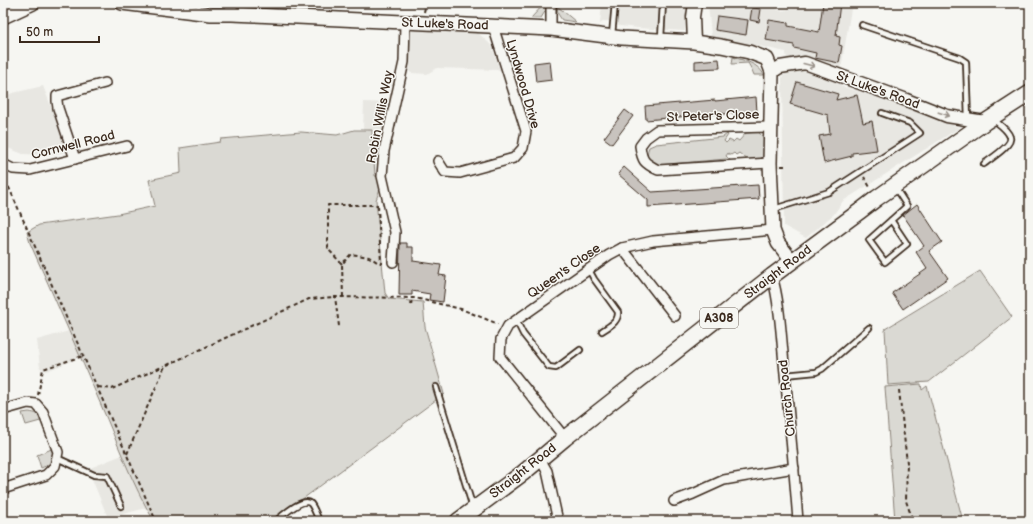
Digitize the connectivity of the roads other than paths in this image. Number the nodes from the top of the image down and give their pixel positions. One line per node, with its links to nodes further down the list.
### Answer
1 (33, 3): 9 (main road)
2 (122, 3): 7 (main road, St Luke's Road)
3 (551, 3): 13 (street)
4 (615, 3): 14 (lane)
5 (663, 3): 15 (lane)
6 (694, 3): 16 (street)
7 (156, 5): 8 (main road, St Luke's Road)
8 (232, 8): 10 (main road, St Luke's Road)
9 (3, 18)
10 (405, 23): 12 (main road, St Luke's Road); 36 (street, Robin Willis Way)
11 (862, 25): 21 (lane)
12 (493, 26): 13 (main road, St Luke's Road); 26 (street, Lyndwood Drive)
13 (551, 29): 14 (main road, St Luke's Road)
14 (612, 36): 15 (main road, St Luke's Road)
15 (660, 40): 16 (main road, St Luke's Road)
16 (694, 42): 17 (main road, St Luke's Road)
17 (772, 72): 21 (street, St Luke's Road, one-way to 21); 23 (main road)
18 (105, 83): 25 (street)
19 (1030, 93): 22 (main road, Straight Road / A308)
20 (882, 113): 31 (lane)
21 (968, 119): 22 (street, St Luke's Road)
22 (988, 120): 29 (lane); 30 (main road, Straight Road / A308)
23 (770, 127): 27 (main road); 27 (street, St Peter's Close)
24 (127, 146): 25 (street, Cornwell Road)
25 (75, 159): 28 (street, Cornwell Road)
26 (438, 162)
27 (770, 163): 31 (main road)
28 (3, 164)
29 (984, 164)
30 (894, 186): 32 (lane); 35 (main road, Straight Road / A308)
31 (772, 209): 33 (main road)
32 (891, 220): 32 (lane)
33 (773, 230): 34 (street, Queen's Close); 35 (main road)
34 (622, 248): 37 (street, Queen's Close); 39 (street)
35 (792, 261): 38 (main road, Straight Road / A308)
36 (393, 262)
37 (589, 270): 40 (street, Queen's Close); 42 (lane)
38 (772, 276): 44 (street, Church Road); 47 (main road, Straight Road / A308)
39 (675, 316)
40 (516, 320): 43 (lane); 47 (street, Queen's Close)
41 (869, 328): 44 (lane)
42 (602, 331)
43 (580, 350)
44 (785, 375): 50 (street, Church Road)
45 (436, 387): 54 (lane)
46 (3, 410): 48 (street)
47 (564, 438): 49 (main road, Straight Road / A308)
48 (57, 458): 51 (street); 53 (lane)
49 (540, 459): 54 (main road, Straight Road / A308); 58 (street)
50 (794, 468): 52 (street); 59 (street, Church Road)
51 (3, 489)
52 (674, 501)
53 (121, 506)
54 (473, 509): 57 (main road, Straight Road / A308)
55 (276, 521): 56 (lane)
56 (319, 521)
57 (458, 521)
58 (558, 521)
59 (798, 521)

